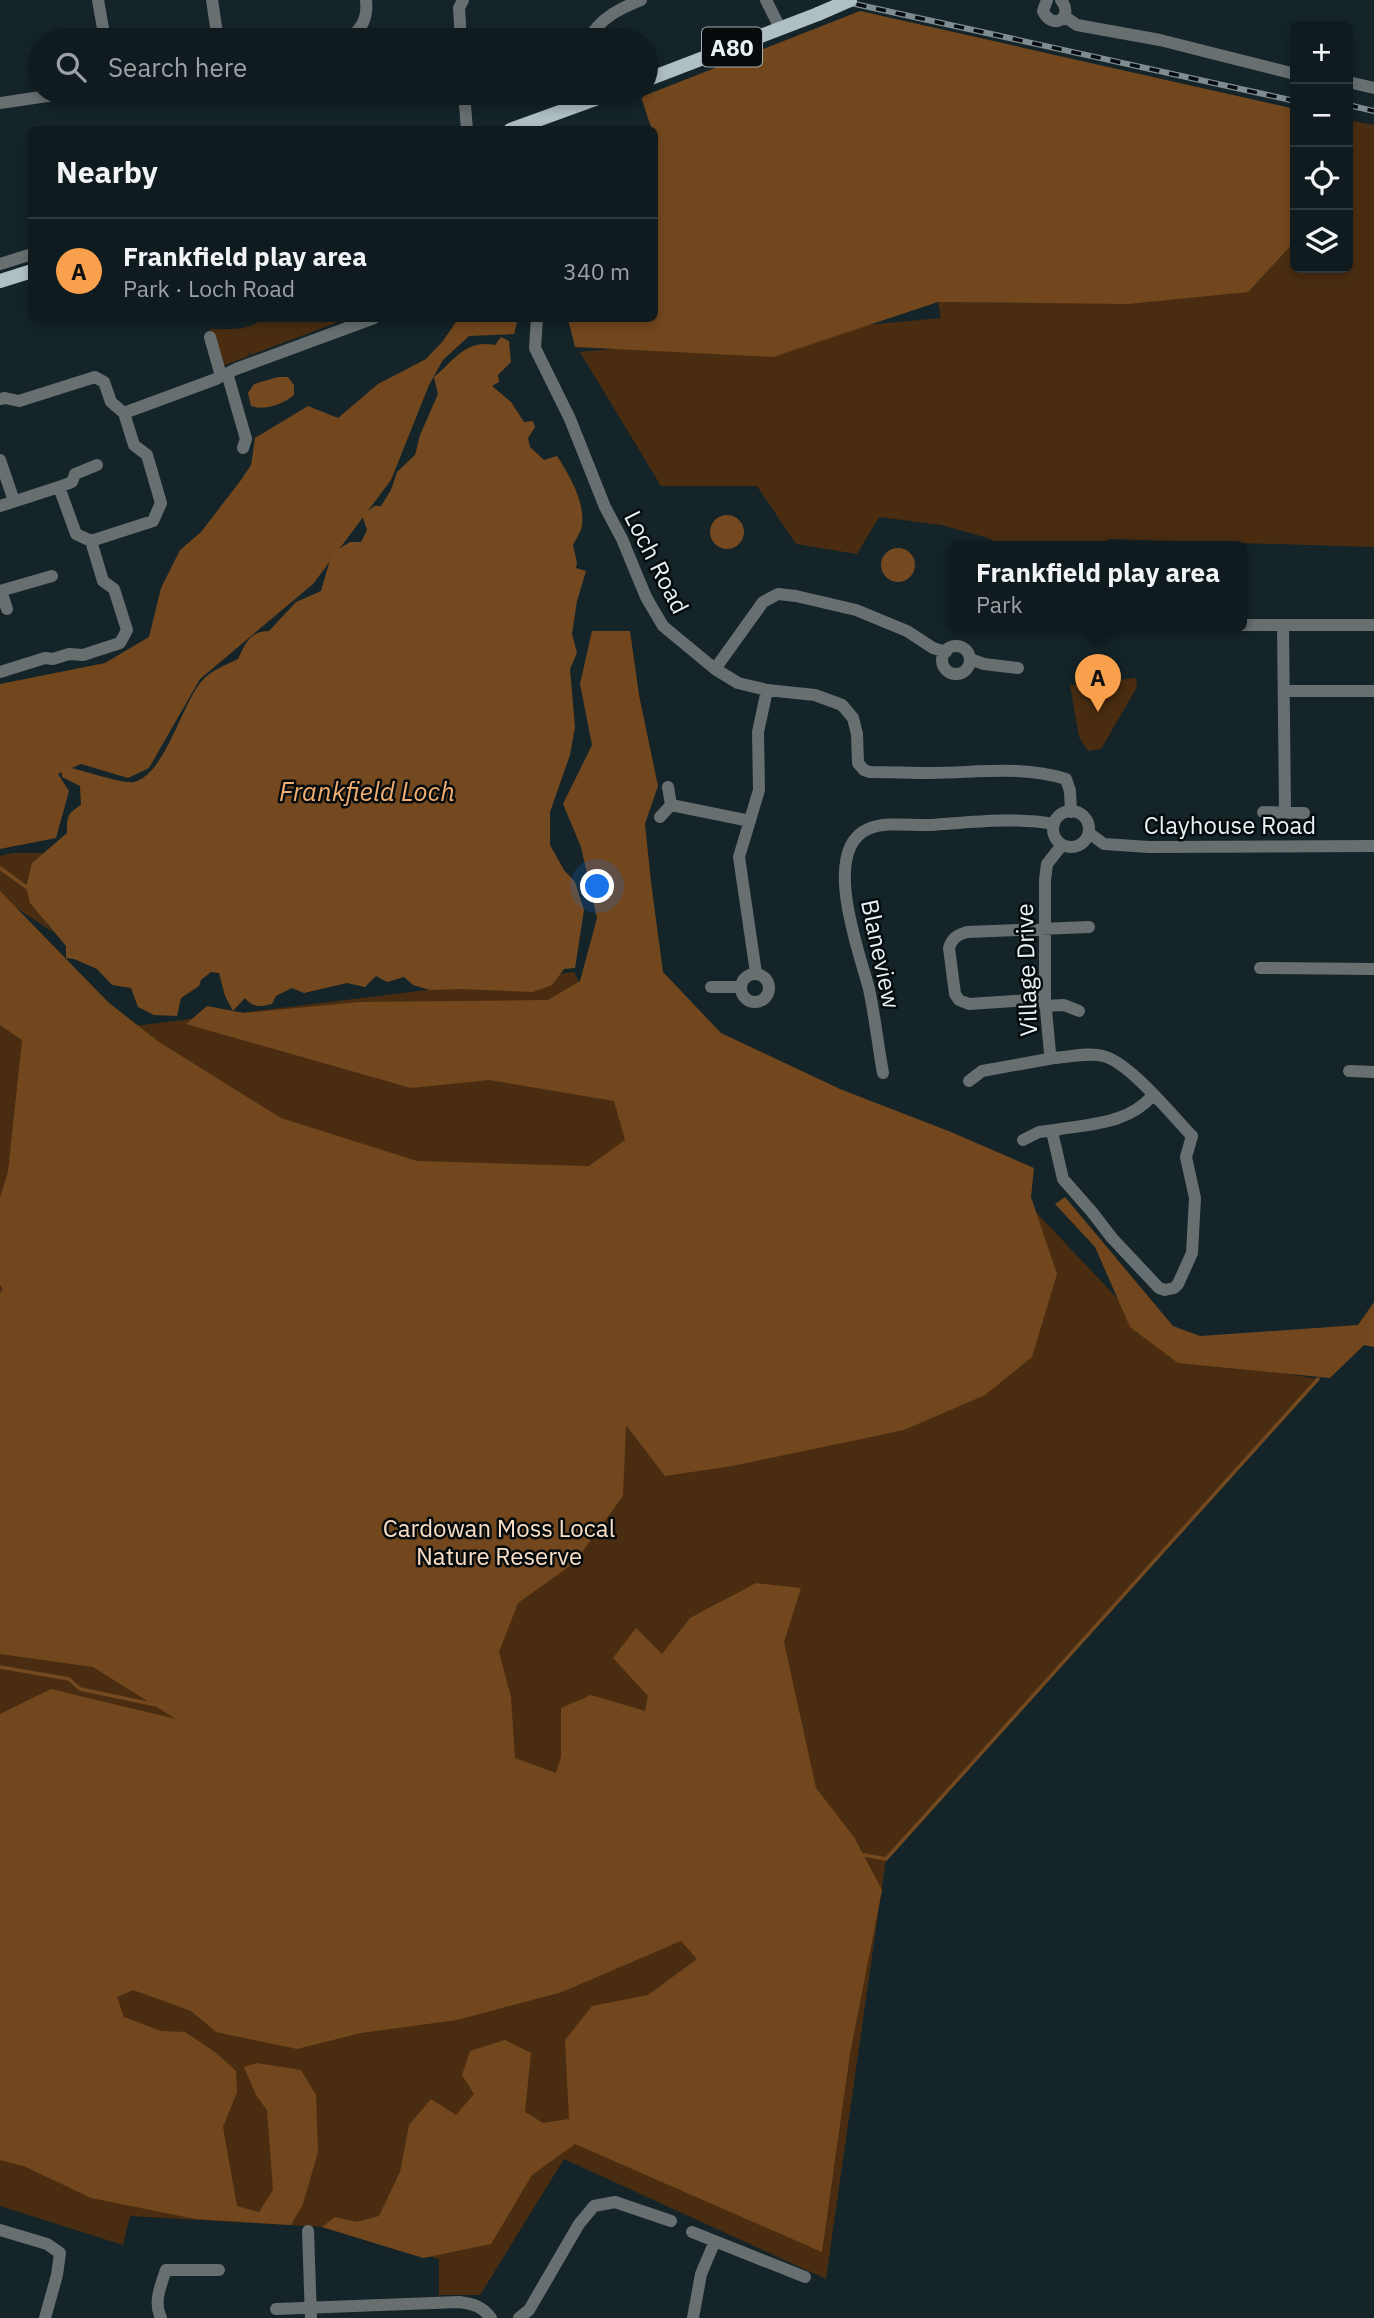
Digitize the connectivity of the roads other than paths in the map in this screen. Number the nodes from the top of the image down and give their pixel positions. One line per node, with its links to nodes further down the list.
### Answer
1 (98, 0): 11 (street)
2 (212, 0): 12 (street)
3 (366, 0): 13 (street)
4 (463, 0): 14 (street)
5 (642, 0): 15 (street)
6 (766, 0): 16 (street)
7 (850, 0): 16 (main road, A80, bridge)
8 (1048, 0): 10 (street)
9 (1062, 0): 10 (street)
10 (1064, 16): 17 (street)
11 (102, 28)
12 (216, 28)
13 (362, 28)
14 (460, 28)
15 (594, 28)
16 (780, 28): 18 (main road, A80)
17 (1290, 73)
18 (658, 75)
19 (1353, 83): 20 (street)
20 (1374, 88)
21 (28, 97): 22 (street)
22 (0, 100)
23 (465, 105): 25 (street)
24 (563, 105): 26 (main road)
25 (467, 126)
26 (519, 126)
27 (28, 255): 28 (street)
28 (0, 264)
29 (28, 272): 30 (main road)
30 (0, 281)
31 (363, 322): 34 (street)
32 (537, 322): 53 (street, Loch Road)
33 (210, 337): 34 (street)
34 (224, 375): 36 (street); 37 (street)
35 (0, 399): 36 (street)
36 (124, 413): 43 (street)
37 (243, 448)
38 (0, 460): 41 (street)
39 (97, 465): 40 (street)
40 (59, 487): 41 (street); 43 (street)
41 (14, 502): 42 (street)
42 (0, 506)
43 (90, 541): 54 (street)
44 (52, 576): 45 (street)
45 (0, 591): 46 (street)
46 (7, 609)
47 (1247, 625): 48 (street)
48 (1283, 625): 49 (street); 56 (street)
49 (1374, 625)
50 (946, 652): 51 (street); 51 (street); 53 (street)
51 (970, 659): 52 (street)
52 (1018, 668)
53 (715, 669): 55 (street, Loch Road)
54 (0, 672)
55 (766, 690): 60 (street, Loch Road); 65 (street)
56 (1285, 691): 57 (street); 62 (street)
57 (1374, 691)
58 (668, 787): 59 (street)
59 (671, 806): 64 (street); 65 (street)
60 (1071, 811): 66 (street); 67 (street)
61 (1263, 813): 62 (street)
62 (1285, 813): 63 (street)
63 (1304, 813)
64 (660, 817)
65 (750, 821): 74 (street)
66 (1054, 824): 68 (street); 82 (street, Blaneview)
67 (1089, 834): 68 (street); 69 (street, Clayhouse Road)
68 (1062, 845): 71 (street, Village Drive)
69 (1374, 846)
70 (1089, 927): 71 (street)
71 (1045, 928): 77 (street, Village Drive); 77 (street)
72 (1260, 968): 73 (street)
73 (1374, 969)
74 (756, 974): 76 (street); 76 (street)
75 (711, 987): 76 (street)
76 (741, 987)
77 (1045, 1003): 78 (street); 79 (street, Village Drive)
78 (1079, 1011)
79 (1054, 1058): 83 (street); 84 (street, Village Drive)
80 (1349, 1071): 81 (street)
81 (1374, 1072)
82 (883, 1073)
83 (969, 1081)
84 (1153, 1095): 85 (street); 85 (street, Village Drive)
85 (1055, 1130): 86 (street)
86 (1023, 1140)
87 (671, 2221): 101 (street)
88 (0, 2230): 97 (street)
89 (308, 2231): 96 (street)
90 (692, 2232): 91 (street)
91 (715, 2241): 93 (street); 102 (street)
92 (219, 2270): 98 (street)
93 (806, 2277)
94 (395, 2304): 96 (street); 99 (street); 100 (street)
95 (276, 2309): 96 (street)
96 (311, 2313)
97 (45, 2318)
98 (161, 2318)
99 (397, 2318)
100 (491, 2318)
101 (519, 2318)
102 (693, 2318)

